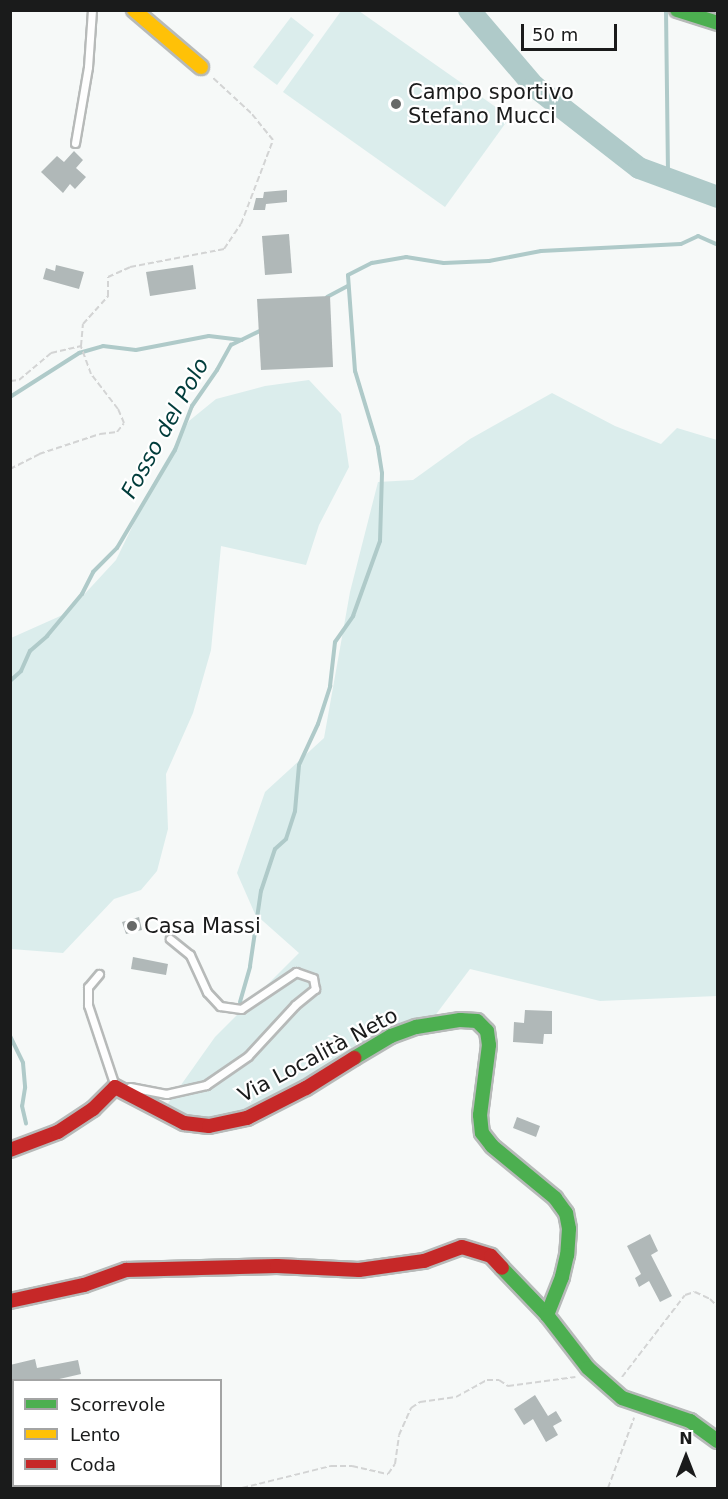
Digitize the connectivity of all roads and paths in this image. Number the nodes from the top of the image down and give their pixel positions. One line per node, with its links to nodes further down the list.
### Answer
1 (92, 10): 6 (lane)
2 (134, 10): 5 (street)
3 (679, 11): 4 (street)
4 (717, 23)
5 (201, 67): 7 (path)
6 (75, 143)
7 (81, 346): 8 (path); 9 (path)
8 (10, 381)
9 (10, 469)
10 (170, 939): 12 (lane)
11 (99, 974): 12 (lane)
12 (115, 1087): 13 (street); 16 (street, Via Località Neto)
13 (10, 1150)
14 (10, 1301): 16 (street)
15 (717, 1307): 18 (path)
16 (548, 1315): 17 (street)
17 (596, 1374): 18 (street); 21 (path)
18 (613, 1390): 19 (street)
19 (639, 1404): 20 (street); 22 (path)
20 (717, 1441)
21 (242, 1488)
22 (608, 1488)

